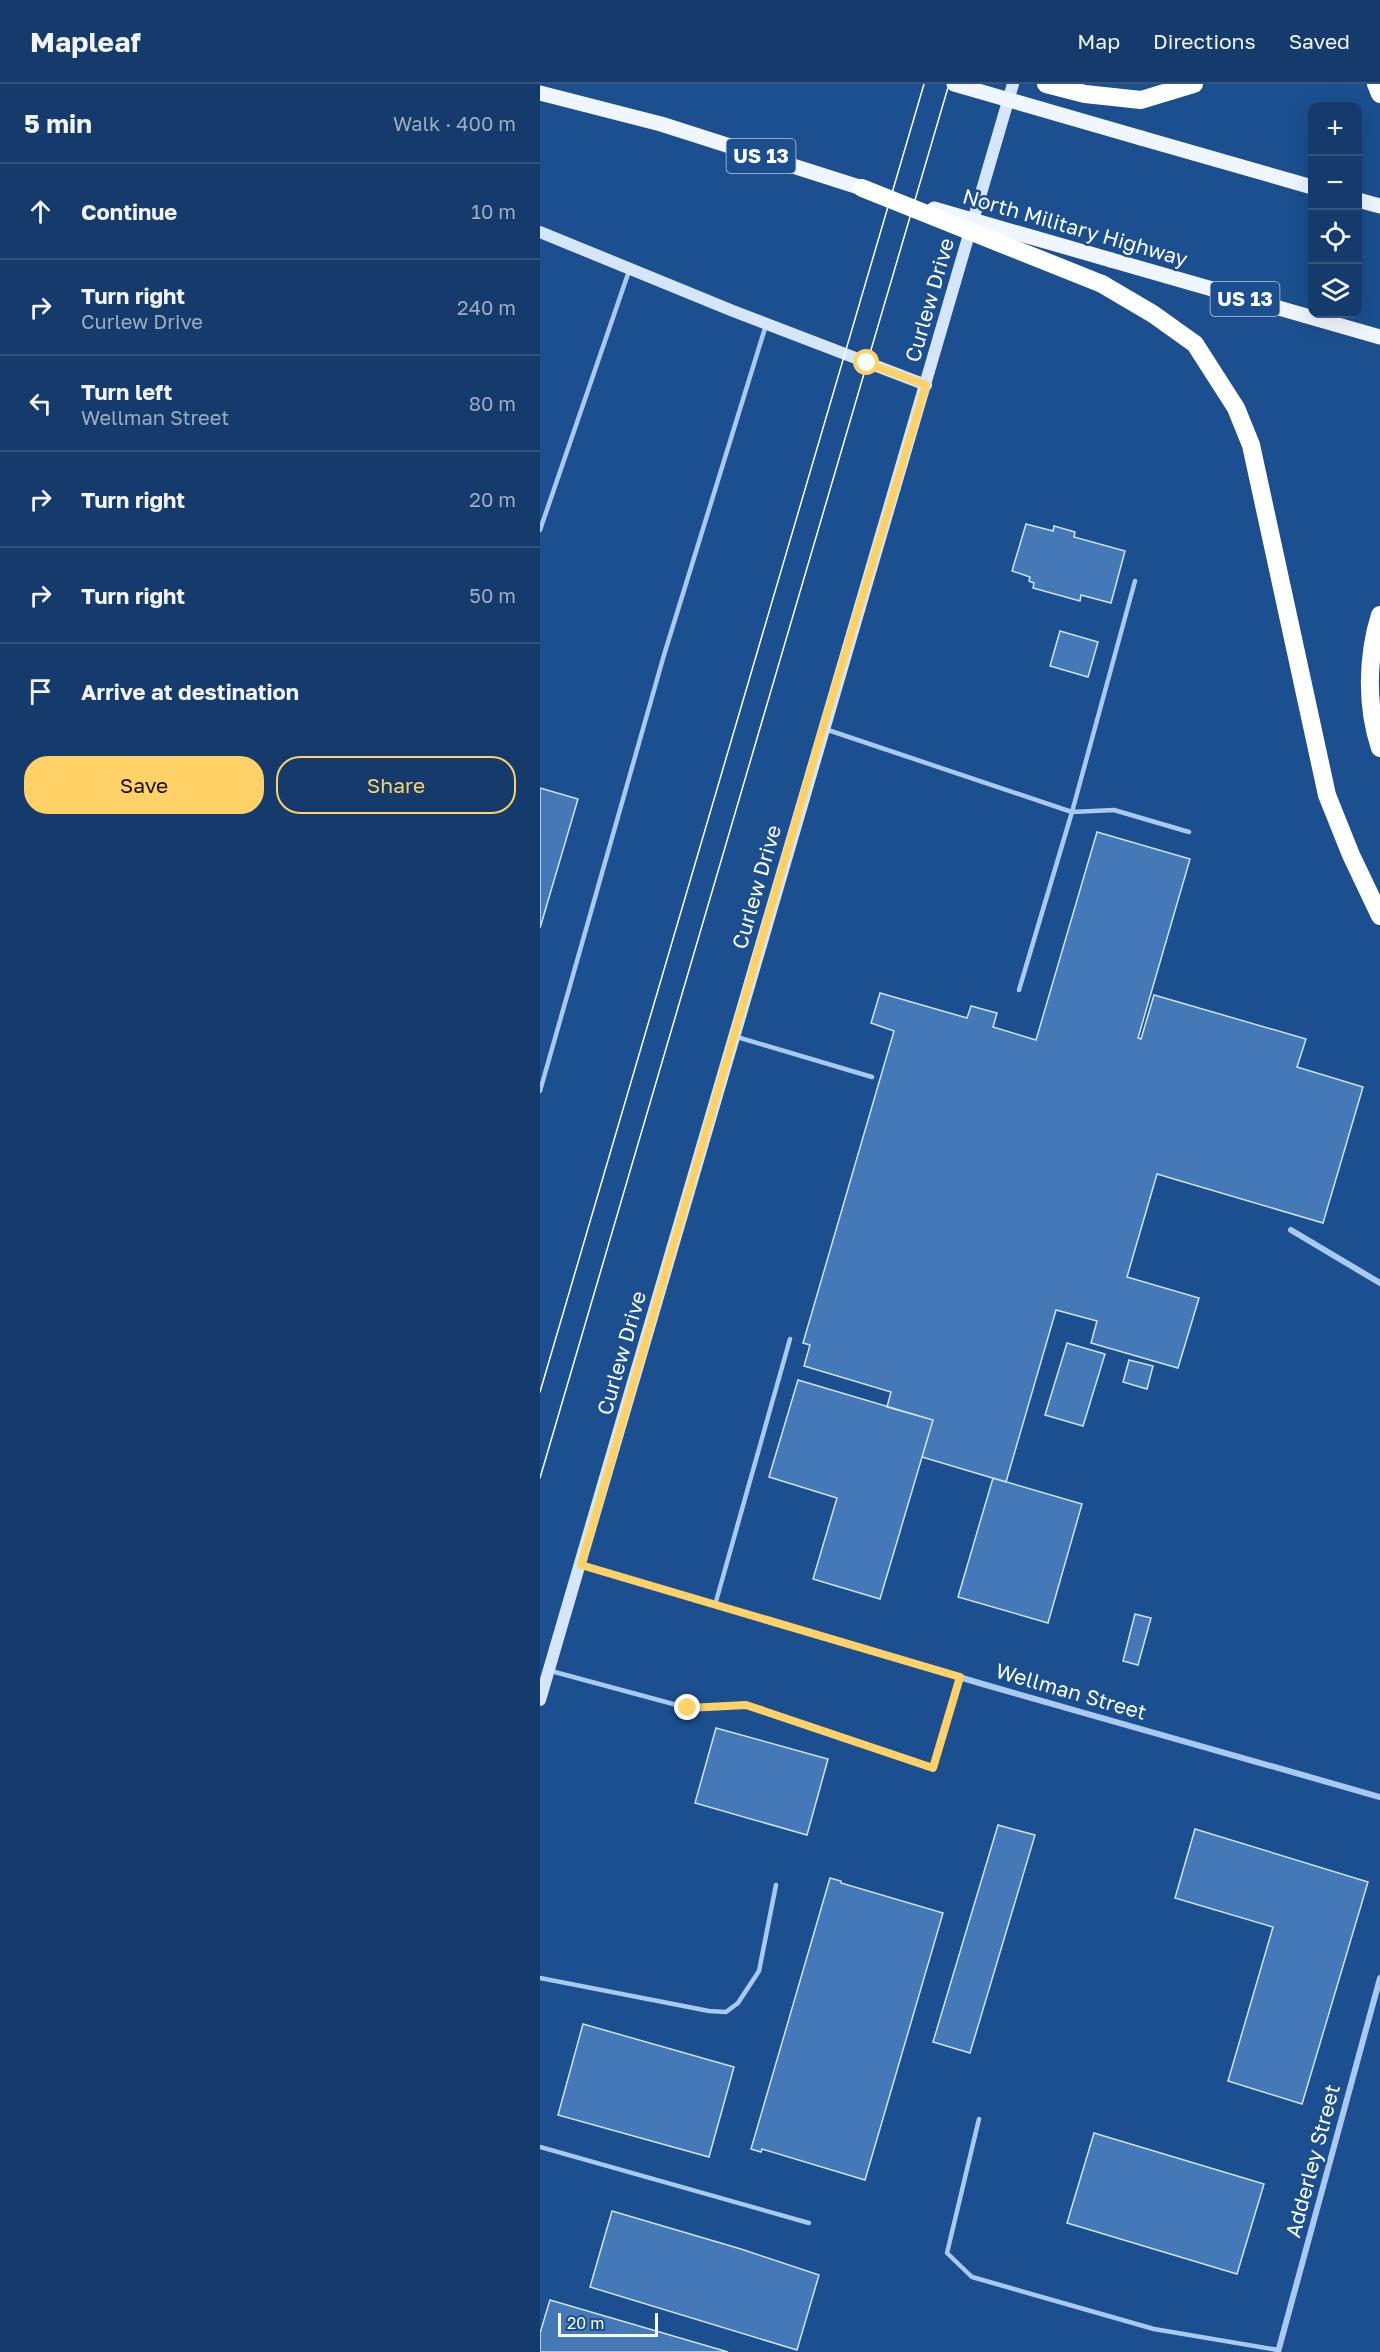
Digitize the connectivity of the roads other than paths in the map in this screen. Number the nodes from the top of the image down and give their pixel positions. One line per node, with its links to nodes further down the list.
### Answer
1 (954, 84): 8 (main road, bridge)
2 (1013, 84): 16 (street, Curlew Drive)
3 (1046, 84): 4 (highway)
4 (1194, 84)
5 (1376, 84): 7 (highway)
6 (540, 93): 9 (main road, US 13)
7 (1380, 94)
8 (1308, 186)
9 (862, 188): 15 (main road, North Military Highway / US 13, bridge); 24 (highway, bridge)
10 (1362, 201): 11 (main road)
11 (1380, 206)
12 (540, 232): 13 (street)
13 (630, 269): 14 (street); 17 (lane)
14 (766, 324): 16 (street); 28 (lane)
15 (1380, 337)
16 (926, 385): 20 (street, Curlew Drive)
17 (540, 530)
18 (1135, 581): 22 (lane)
19 (1380, 615): 21 (highway)
20 (823, 728): 22 (lane); 26 (street, Curlew Drive)
21 (1380, 748)
22 (1072, 812): 23 (lane); 25 (lane)
23 (1189, 832)
24 (1380, 916)
25 (1018, 990)
26 (734, 1036): 27 (lane); 32 (street, Curlew Drive)
27 (872, 1077)
28 (540, 1091)
29 (1291, 1230): 30 (street)
30 (1380, 1282)
31 (790, 1339): 33 (lane)
32 (581, 1565): 33 (street, Wellman Street); 34 (street, Curlew Drive)
33 (715, 1605): 35 (street, Wellman Street)
34 (549, 1670): 35 (lane); 36 (street, Curlew Drive)
35 (960, 1677): 37 (street, Wellman Street)
36 (540, 1700)
37 (1380, 1797)
38 (776, 1885): 39 (lane)
39 (540, 1978)
40 (1380, 1978): 44 (street, Adderley Street)
41 (979, 2119): 44 (lane)
42 (540, 2147): 43 (lane)
43 (809, 2223)
44 (1278, 2351)

